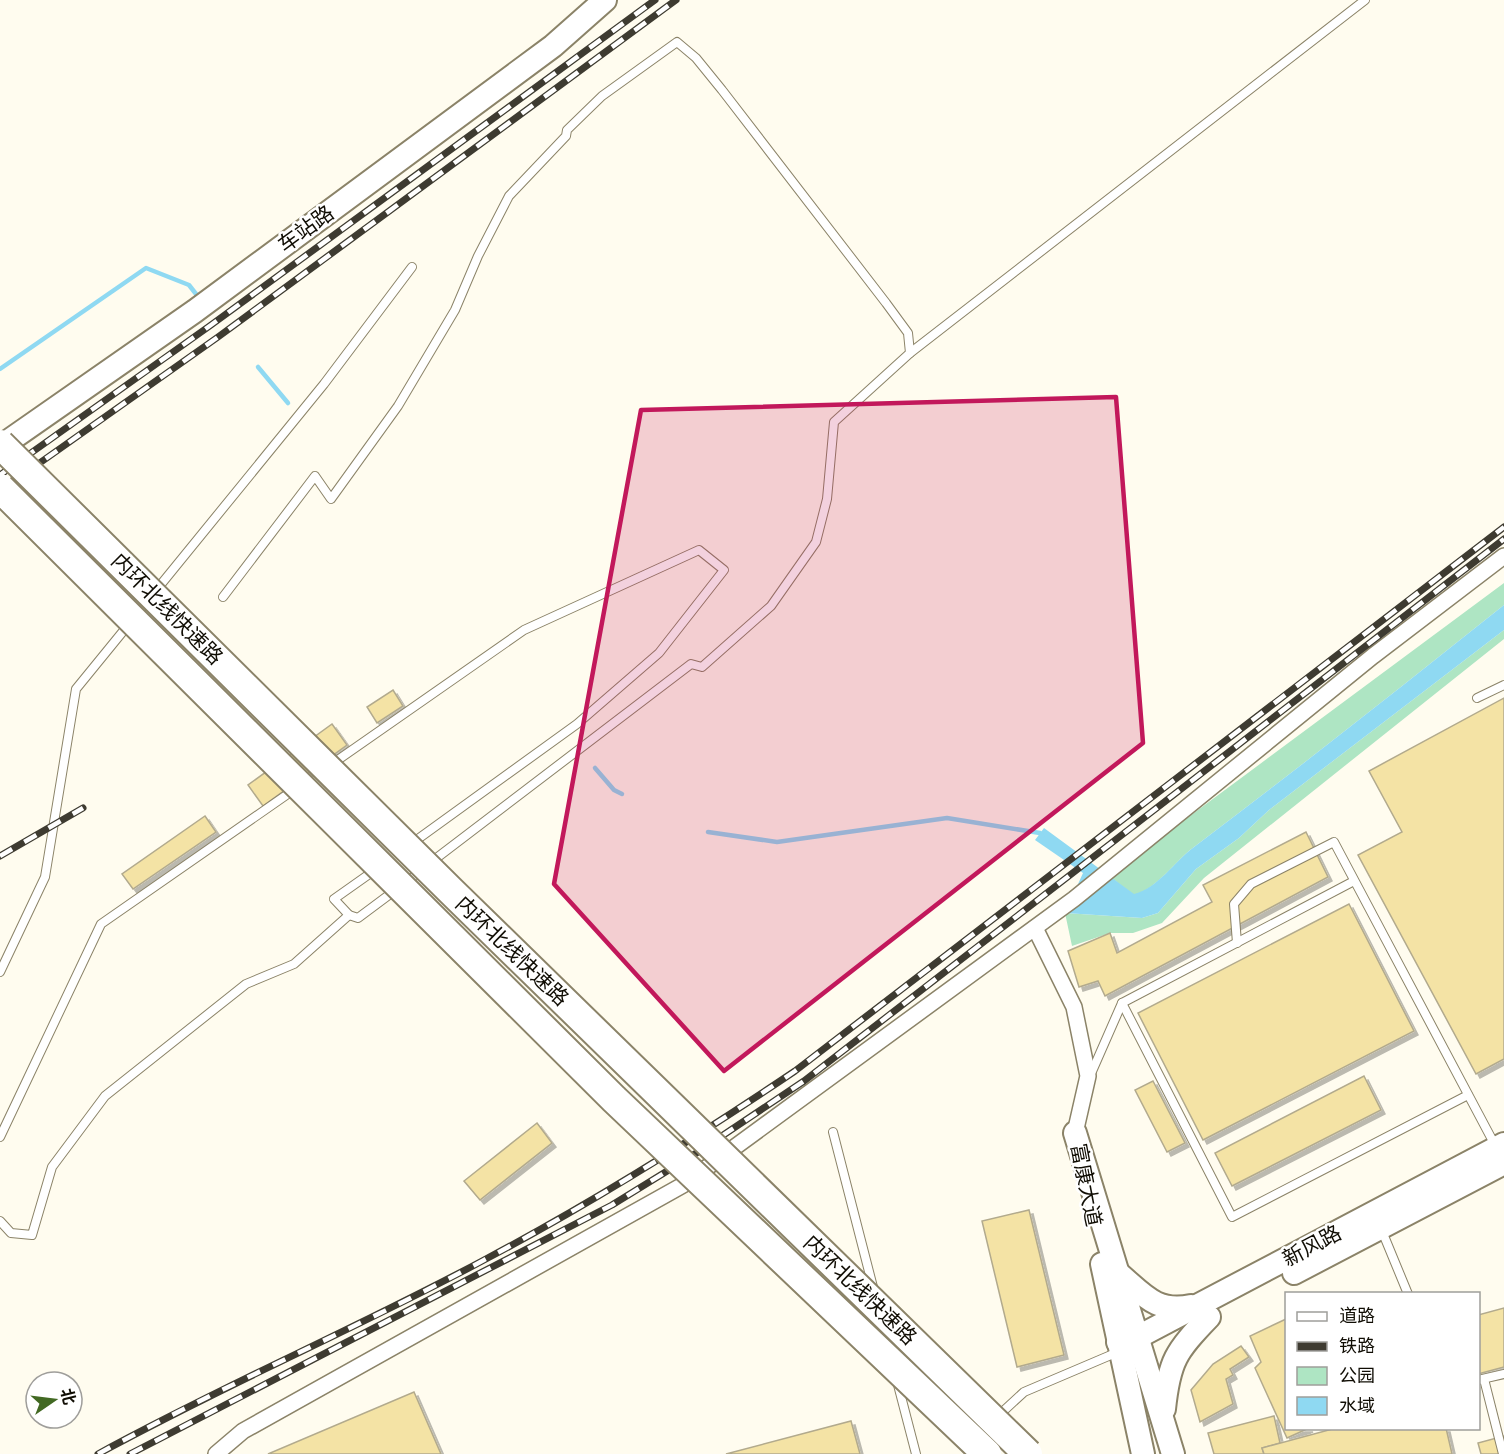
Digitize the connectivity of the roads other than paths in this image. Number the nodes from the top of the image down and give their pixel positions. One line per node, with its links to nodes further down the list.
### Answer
1 (604, 0): 5 (main road, 车站路)
2 (1365, 0): 4 (lane)
3 (412, 267): 19 (lane)
4 (910, 353): 8 (lane); 16 (lane)
5 (0, 446): 41 (highway, 内环北线快速路, bridge)
6 (0, 488): 38 (highway, 内环北线快速路, bridge)
7 (1504, 556): 17 (street)
8 (223, 597)
9 (1504, 685): 10 (lane)
10 (1477, 698)
11 (317, 774): 13 (lane)
12 (308, 780): 25 (lane)
13 (402, 850)
14 (393, 857): 16 (lane)
15 (1354, 881): 18 (lane); 18 (lane); 22 (lane)
16 (349, 915): 27 (lane)
17 (1035, 928): 21 (street); 39 (street)
18 (1237, 943): 20 (lane)
19 (0, 972)
20 (1122, 1003): 21 (lane); 22 (lane)
21 (1086, 1086): 24 (street)
22 (1468, 1095): 26 (lane)
23 (833, 1132): 32 (lane)
24 (1075, 1134): 29 (main road, 富康大道); 33 (main road, 富康大道)
25 (0, 1137)
26 (1502, 1152): 28 (main road, 新风路); 31 (main road, 新风路)
27 (0, 1221)
28 (1380, 1227): 30 (lane); 31 (main road, 新风路)
29 (1118, 1272): 31 (main road); 33 (main road, 富康大道)
30 (1408, 1292)
31 (1205, 1311): 33 (main road, 新风路); 37 (main road)
32 (884, 1328)
33 (1128, 1348): 37 (main road, 富康大道); 38 (lane); 42 (main road, 富康大道)
34 (889, 1351): 40 (lane)
35 (1504, 1374): 36 (lane)
36 (1481, 1380): 44 (lane)
37 (1162, 1419): 43 (main road, 富康大道)
38 (982, 1441)
39 (216, 1454)
40 (916, 1454)
41 (1029, 1454)
42 (1143, 1454)
43 (1173, 1454)
44 (1503, 1454)

